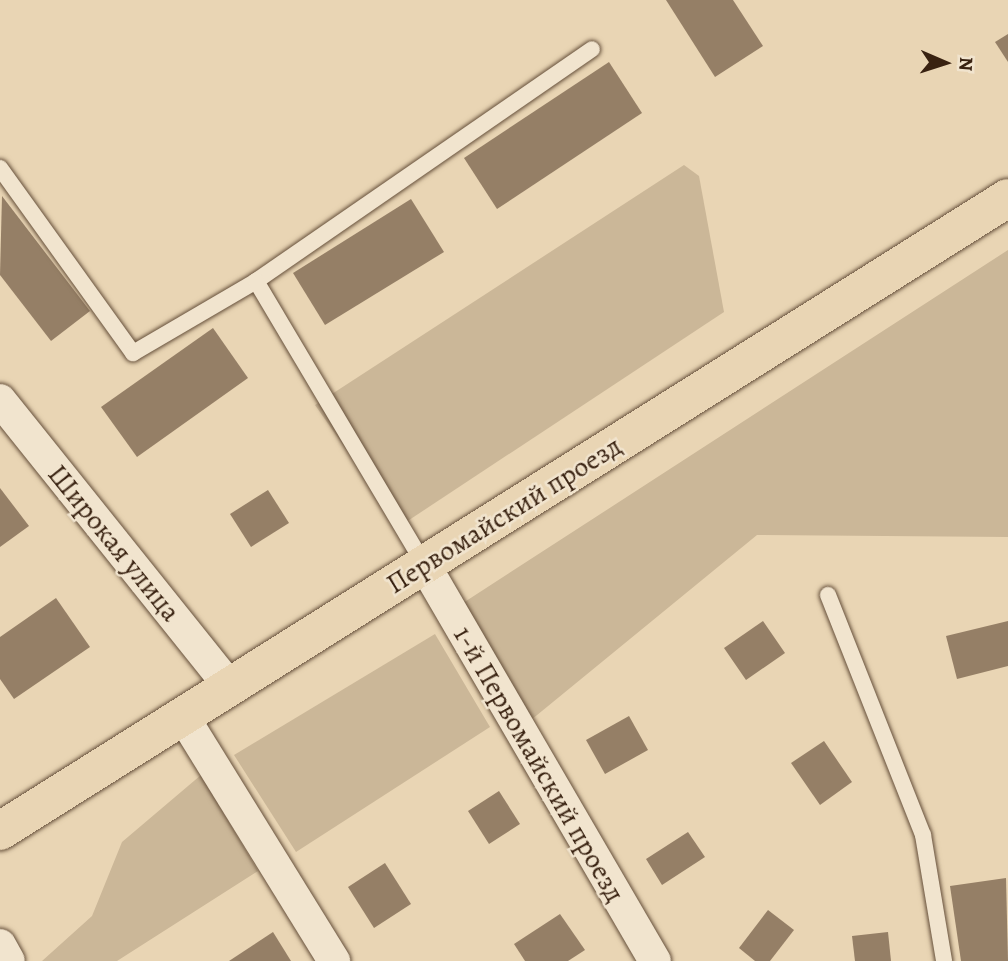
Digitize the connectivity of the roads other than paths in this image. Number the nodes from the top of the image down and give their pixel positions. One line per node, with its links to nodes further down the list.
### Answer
1 (592, 49): 4 (lane)
2 (0, 168): 4 (lane)
3 (1008, 198): 6 (main road, Первомайский проезд)
4 (256, 281): 6 (lane)
5 (0, 400): 8 (street, Широкая улица)
6 (425, 566): 8 (main road, Первомайский проезд); 14 (street, 1-й Первомайский проезд)
7 (828, 595): 15 (lane)
8 (228, 685): 9 (main road, Первомайский проезд)
9 (184, 718): 10 (main road, Первомайский проезд); 13 (street)
10 (0, 831)
11 (0, 946): 12 (street)
12 (9, 961)
13 (334, 961)
14 (655, 961)
15 (944, 961)

